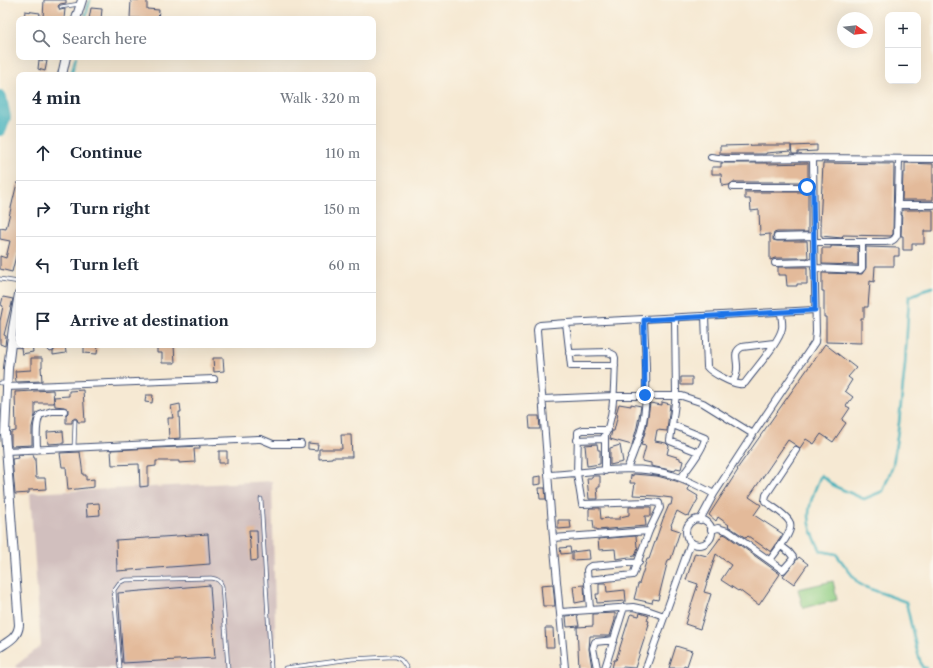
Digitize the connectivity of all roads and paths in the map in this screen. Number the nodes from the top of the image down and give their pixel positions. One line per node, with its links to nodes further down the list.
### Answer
1 (81, 2): 2 (lane); 3 (street)
2 (61, 7)
3 (77, 16)
4 (65, 60): 5 (street)
5 (63, 72)
6 (711, 157): 7 (street)
7 (813, 158): 8 (street); 11 (street)
8 (899, 159): 9 (street); 12 (street)
9 (933, 159)
10 (733, 187): 11 (street)
11 (813, 187): 15 (street)
12 (897, 205): 13 (street); 16 (street)
13 (933, 205)
14 (777, 238): 15 (street)
15 (814, 239): 16 (street); 18 (street)
16 (862, 242): 18 (street)
17 (775, 263): 18 (street)
18 (814, 265): 21 (street)
19 (0, 280): 20 (lane)
20 (16, 282)
21 (815, 310): 22 (street); 44 (street)
22 (781, 312): 23 (street); 28 (street)
23 (705, 316): 25 (street); 34 (street)
24 (16, 317): 29 (street)
25 (675, 318): 26 (street); 37 (street)
26 (644, 320): 27 (street); 36 (street)
27 (566, 323): 31 (street); 39 (street)
28 (774, 343): 34 (street); 34 (street)
29 (10, 344): 30 (street); 35 (street)
30 (16, 344)
31 (569, 353): 32 (street); 32 (street)
32 (615, 366): 38 (street)
33 (214, 379): 35 (street)
34 (733, 382)
35 (4, 385): 50 (street)
36 (645, 395): 37 (street); 38 (street); 52 (street)
37 (676, 395): 42 (street); 44 (street)
38 (614, 396): 39 (street); 43 (street)
39 (543, 399): 55 (street)
40 (64, 411): 48 (street)
41 (75, 421): 47 (lane)
42 (673, 425): 51 (street); 51 (street)
43 (607, 432): 45 (street); 45 (street); 53 (street)
44 (753, 434): 57 (street)
45 (577, 440): 54 (street)
46 (301, 444): 47 (street)
47 (74, 448): 48 (street)
48 (37, 450): 50 (street)
49 (796, 450): 64 (street)
50 (6, 451): 73 (street)
51 (698, 452): 56 (street)
52 (627, 469): 53 (street); 56 (street)
53 (605, 471): 54 (street)
54 (578, 474): 55 (street); 61 (street)
55 (548, 475): 62 (street)
56 (680, 478): 57 (street)
57 (714, 494): 59 (street)
58 (261, 499): 76 (lane)
59 (700, 520): 60 (street); 63 (street)
60 (711, 530): 63 (street); 65 (street)
61 (649, 531): 62 (street); 66 (street)
62 (553, 538): 70 (street)
63 (691, 542): 71 (street)
64 (780, 545): 65 (street); 65 (street)
65 (770, 560)
66 (638, 562): 67 (street); 67 (street)
67 (588, 580): 69 (street)
68 (624, 607): 69 (street); 71 (street); 72 (street)
69 (590, 610): 70 (street)
70 (561, 612): 79 (street)
71 (664, 616): 82 (street)
72 (614, 640): 80 (street); 81 (street)
73 (0, 647)
74 (120, 668): 75 (lane)
75 (228, 668)
76 (271, 668)
77 (285, 668): 78 (lane)
78 (407, 668)
79 (565, 668)
80 (597, 668)
81 (605, 668)
82 (646, 668)

